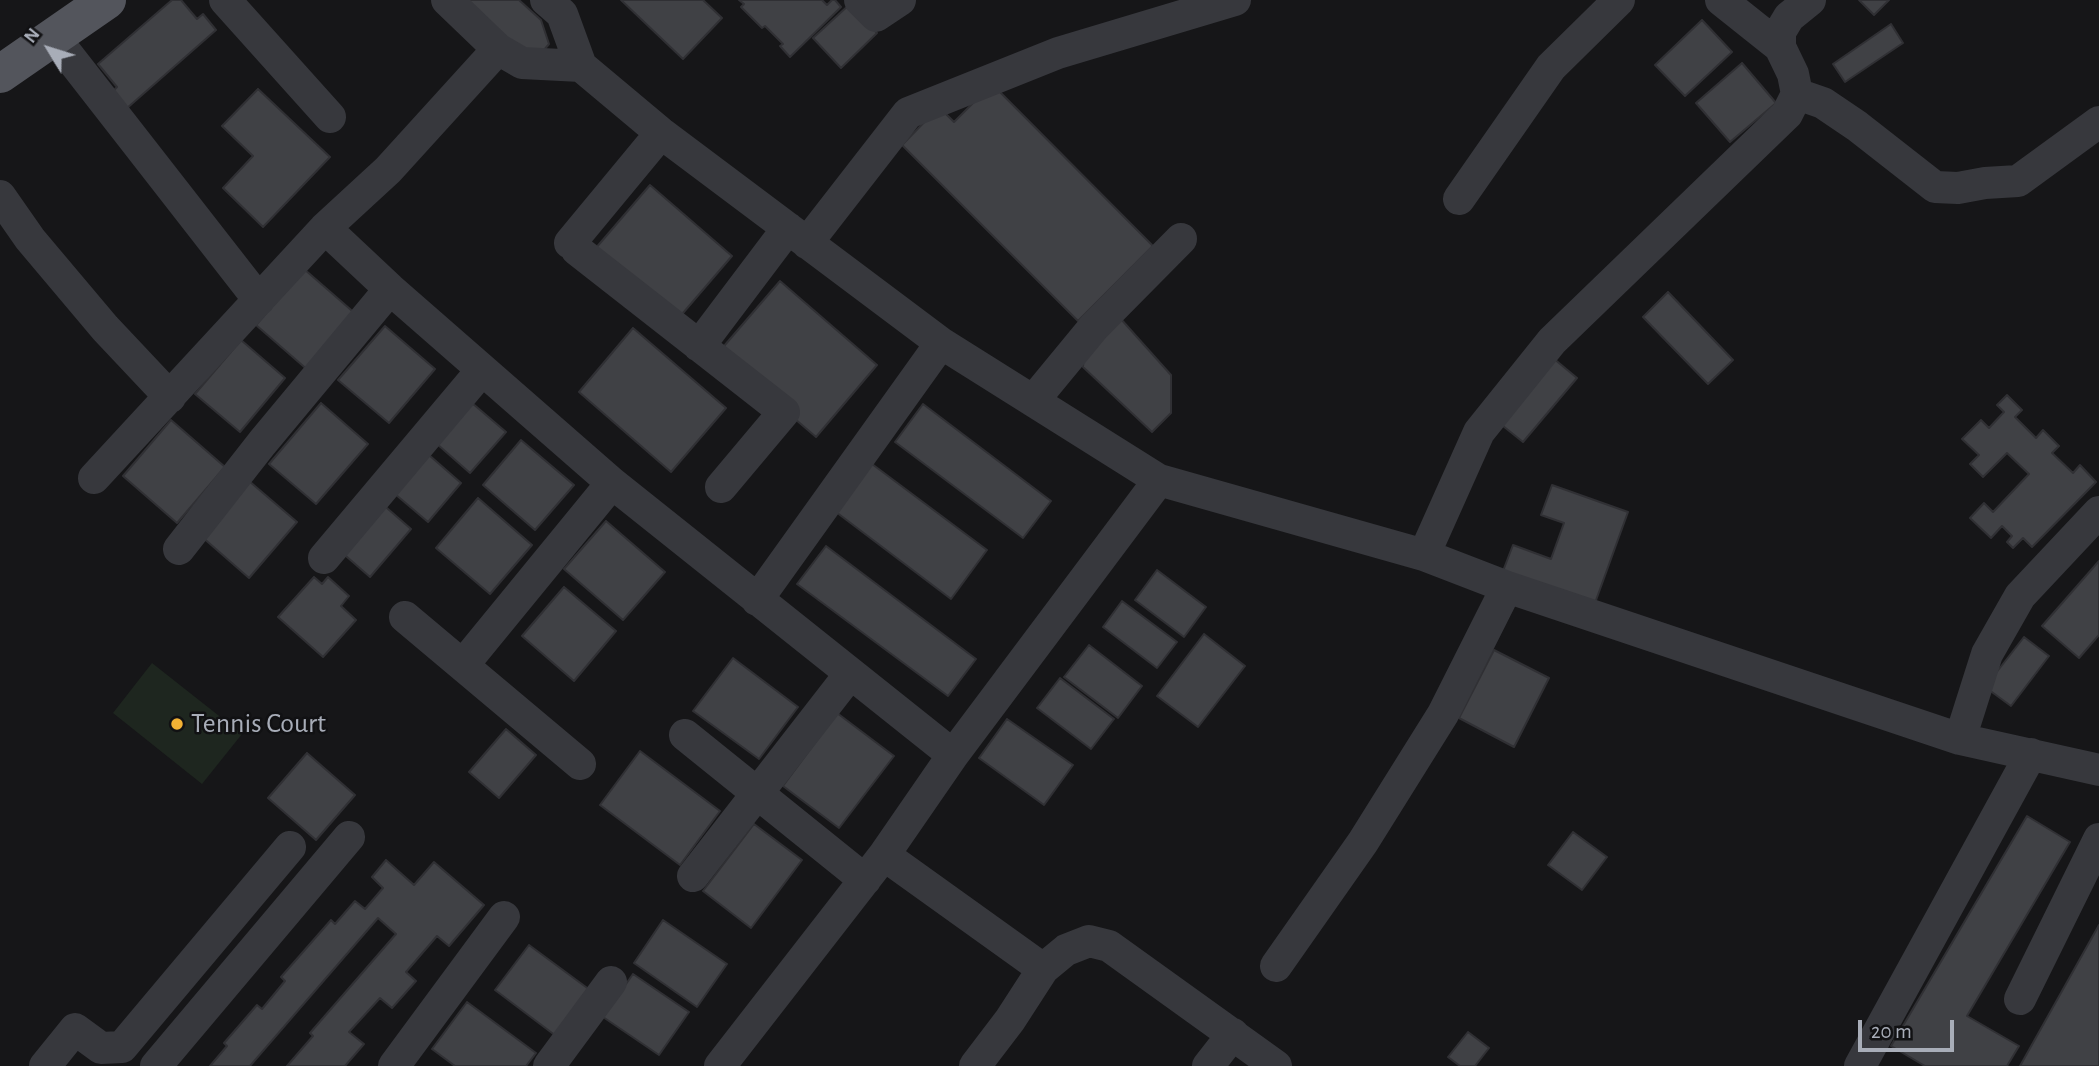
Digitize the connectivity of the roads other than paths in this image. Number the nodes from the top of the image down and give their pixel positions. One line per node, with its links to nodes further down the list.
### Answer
1 (107, 0): 11 (main road)
2 (225, 0): 17 (street)
3 (447, 0): 13 (street)
4 (546, 0): 14 (street)
5 (860, 0): 6 (street)
6 (900, 0)
7 (1236, 0): 23 (street)
8 (1619, 0): 21 (street)
9 (1721, 0): 12 (street)
10 (1810, 0): 12 (street)
11 (54, 37): 15 (main road); 26 (street)
12 (1780, 47): 16 (street)
13 (498, 49): 14 (street); 22 (street)
14 (581, 66): 19 (street)
15 (0, 74)
16 (1797, 94): 18 (street); 38 (street)
17 (330, 117)
18 (2099, 122)
19 (661, 133): 23 (street); 28 (street)
20 (0, 196): 30 (street)
21 (1459, 199)
22 (325, 228): 25 (street); 26 (street)
23 (798, 235): 27 (street); 28 (street)
24 (1181, 239): 31 (street)
25 (390, 289): 29 (street); 37 (street)
26 (259, 300): 30 (street)
27 (941, 343): 31 (street); 41 (street)
28 (699, 346): 35 (street)
29 (482, 370): 34 (street); 39 (street)
30 (170, 397): 32 (street)
31 (1033, 401): 33 (street)
32 (94, 478)
33 (1159, 480): 38 (street); 48 (street)
34 (612, 483): 41 (street); 43 (street)
35 (721, 487)
36 (2099, 512): 46 (street)
37 (179, 549)
38 (1424, 555): 40 (street)
39 (324, 558)
40 (1507, 587): 46 (street); 59 (street)
41 (757, 600): 44 (street)
42 (405, 617): 43 (street)
43 (463, 665): 49 (street)
44 (850, 674): 48 (street); 51 (street)
45 (685, 735): 51 (street)
46 (1961, 739): 47 (street)
47 (2031, 754): 50 (street); 64 (street)
48 (953, 755): 55 (street)
49 (580, 764)
50 (2099, 770)
51 (757, 793): 56 (street); 57 (street)
52 (349, 837): 66 (street)
53 (2099, 839): 62 (street)
54 (290, 847): 65 (street)
55 (884, 855): 57 (street); 60 (street)
56 (693, 876)
57 (865, 880): 69 (street)
58 (505, 917): 67 (street)
59 (1276, 966)
60 (1044, 969): 63 (street); 70 (street)
61 (611, 982): 68 (street)
62 (2020, 999)
63 (1233, 1034): 71 (street); 72 (street)
64 (1868, 1063)
65 (45, 1066)
66 (156, 1066)
67 (394, 1066)
68 (548, 1066)
69 (720, 1066)
70 (975, 1066)
71 (1209, 1066)
72 (1276, 1066)

